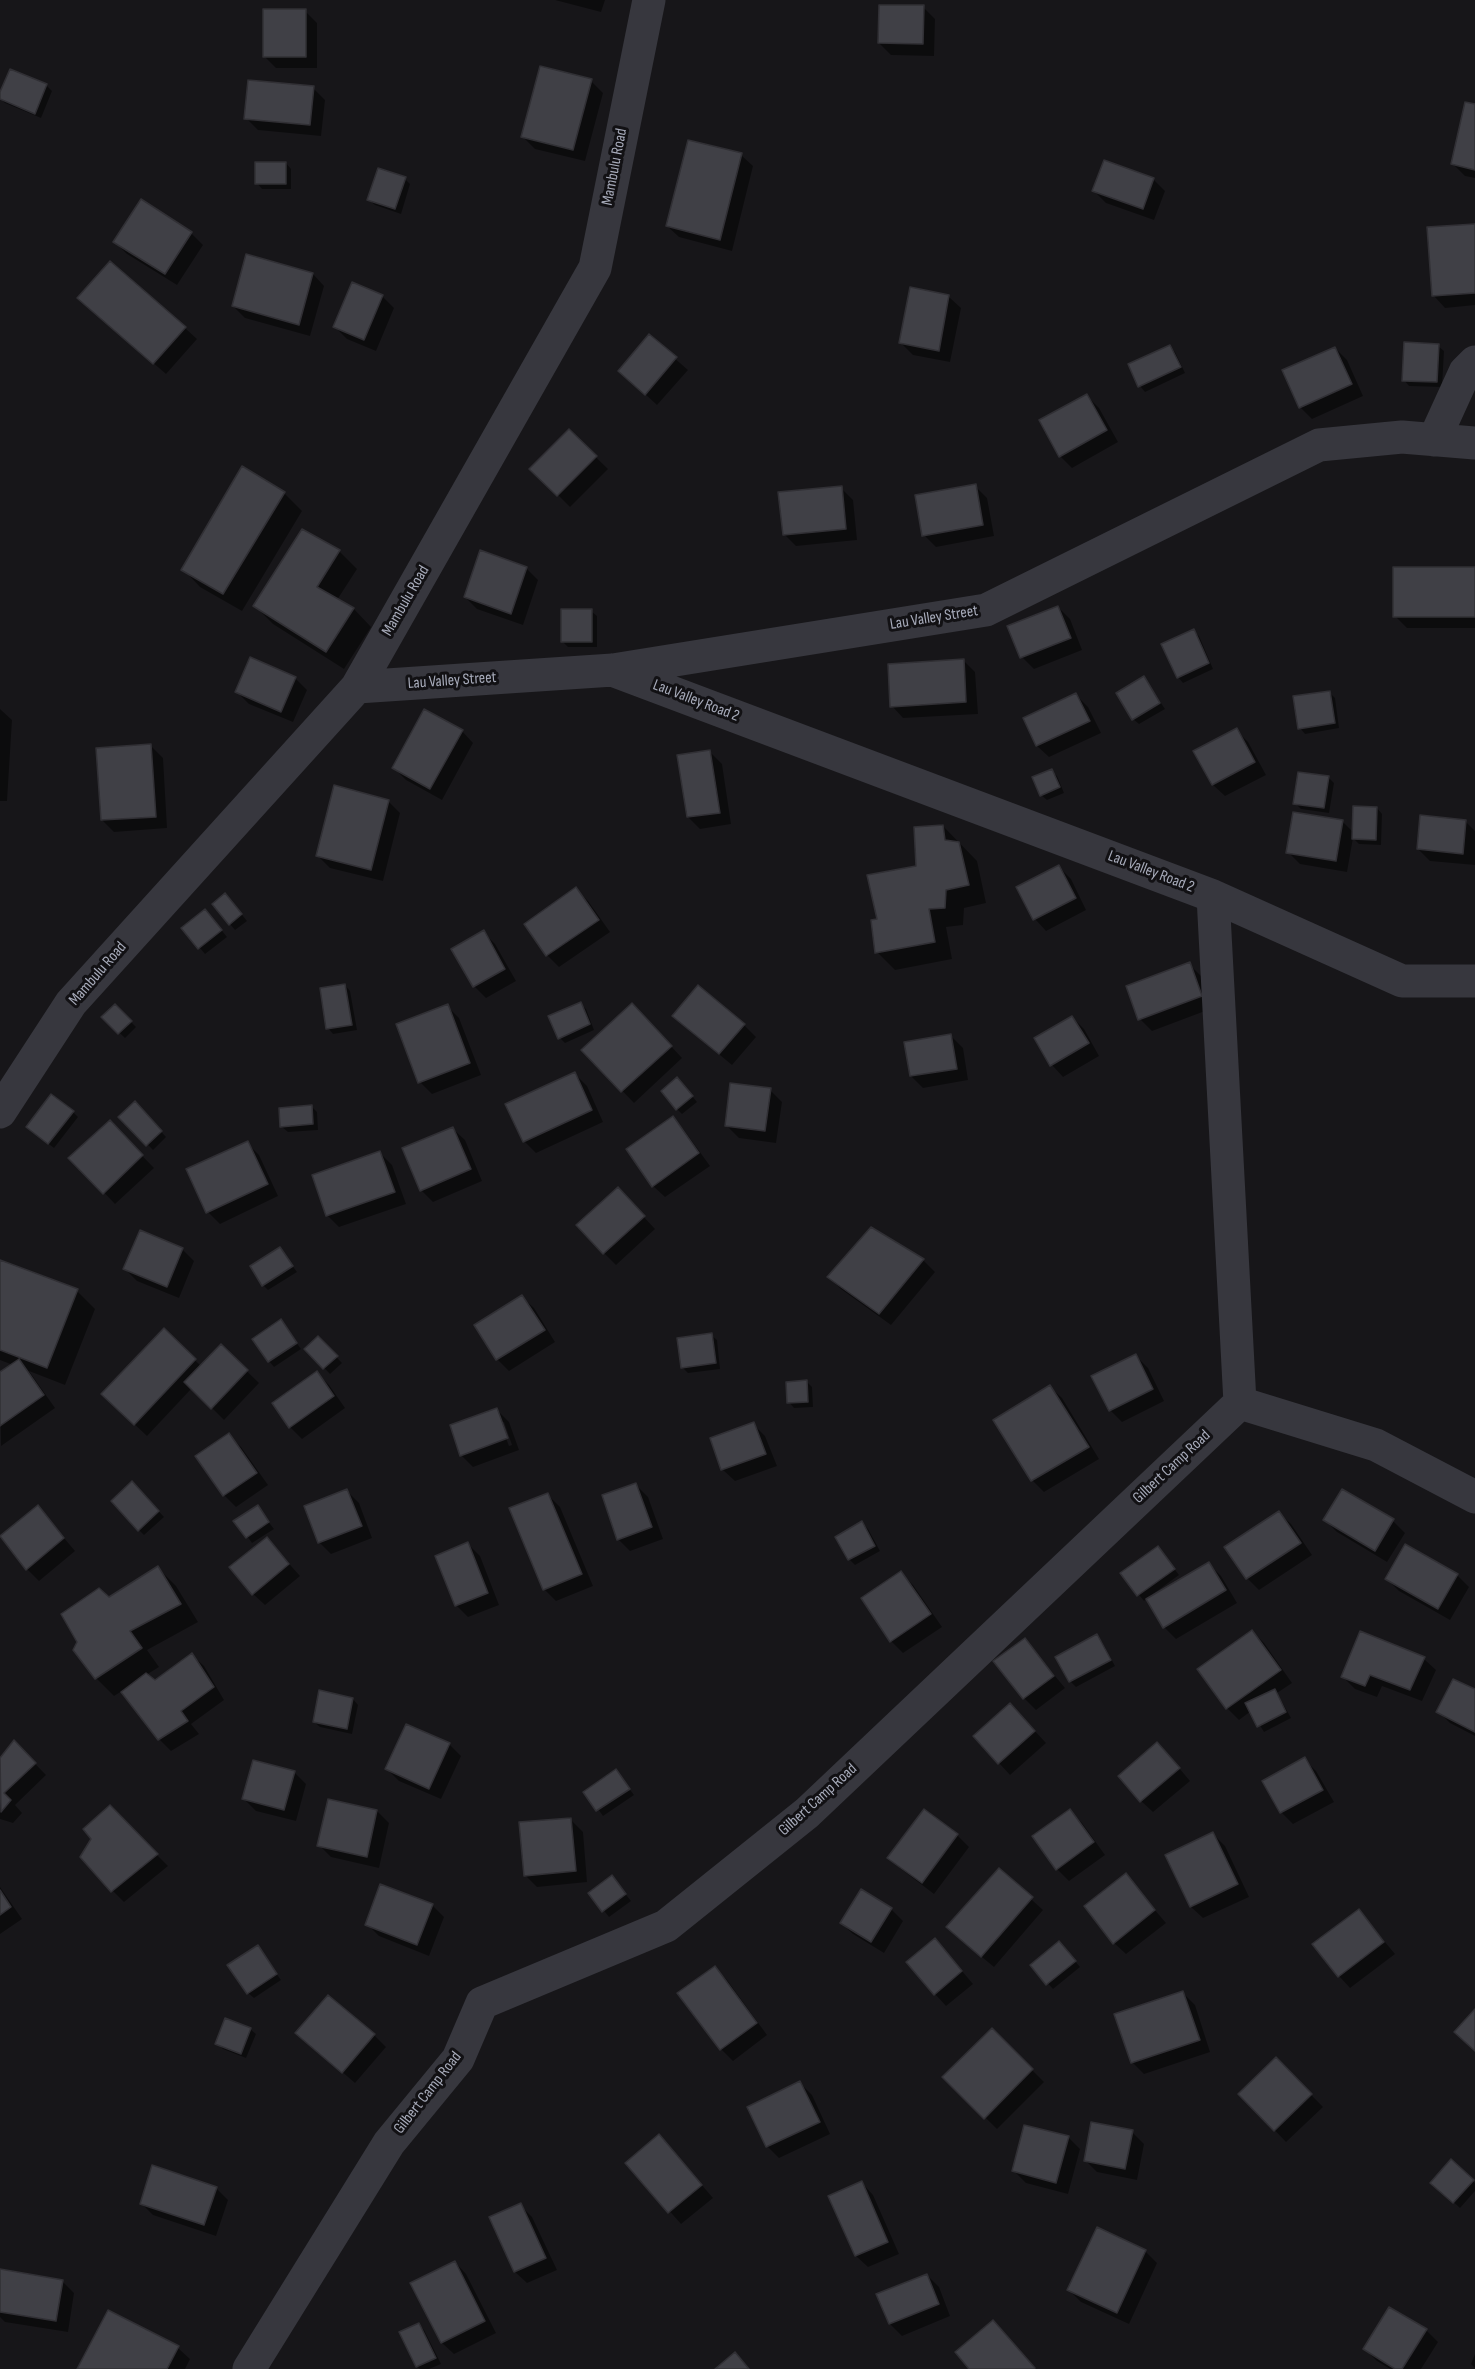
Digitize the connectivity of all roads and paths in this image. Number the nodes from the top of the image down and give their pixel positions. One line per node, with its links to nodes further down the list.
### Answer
1 (649, 0): 6 (street, Mambulu Road)
2 (1475, 362): 3 (street)
3 (1434, 440): 4 (street, Lau Valley Street); 5 (street, Lau Valley Street)
4 (1475, 444)
5 (613, 670): 6 (street, Lau Valley Street); 7 (street, Lau Valley Road 2)
6 (357, 687): 9 (street, Mambulu Road)
7 (1213, 896): 8 (street); 10 (street, Lau Valley Road 2)
8 (1475, 981)
9 (0, 1112)
10 (1240, 1403): 11 (street); 12 (street, Gilbert Camp Road)
11 (1475, 1497)
12 (249, 2369)

